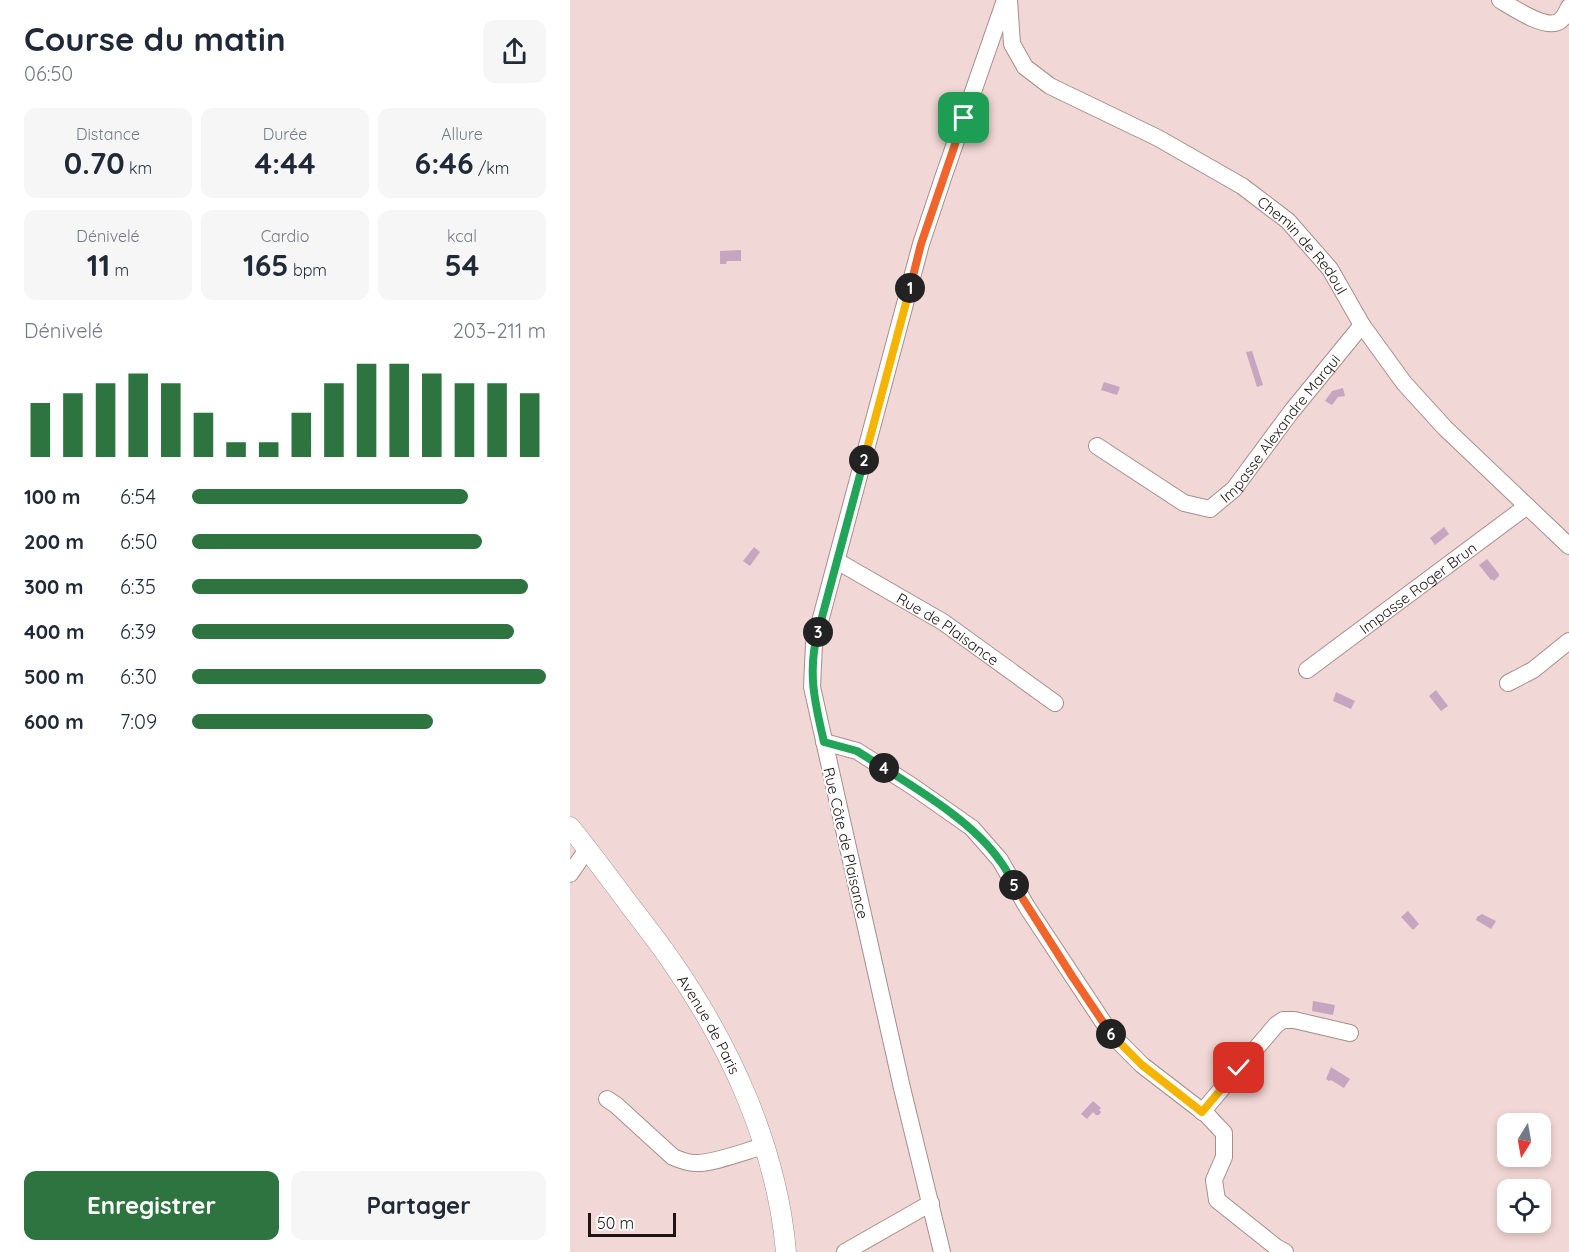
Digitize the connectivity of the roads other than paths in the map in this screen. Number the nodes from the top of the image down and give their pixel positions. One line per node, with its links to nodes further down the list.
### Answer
1 (1007, 0): 4 (street, Chemin de Redoul); 8 (street, Rue Côte de Plaisance)
2 (1500, 0): 3 (street)
3 (1569, 7)
4 (1362, 326): 5 (street, Impasse Alexandre Marqui); 6 (street, Chemin de Redoul)
5 (1097, 446)
6 (1527, 506): 7 (street, Chemin de Redoul); 10 (street, Impasse Roger Brun)
7 (1569, 546)
8 (837, 561): 12 (street, Rue de Plaisance); 13 (street, Rue Côte de Plaisance)
9 (1569, 641): 11 (street)
10 (1307, 670)
11 (1508, 684)
12 (1055, 703)
13 (824, 742): 19 (street); 21 (street, Rue Côte de Plaisance)
14 (570, 827): 15 (main road, Avenue de Paris)
15 (588, 848): 16 (street); 20 (main road, Avenue de Paris)
16 (570, 874)
17 (1350, 1033): 19 (street)
18 (607, 1099): 20 (street)
19 (1202, 1112): 25 (street)
20 (764, 1146): 22 (main road, Avenue de Paris)
21 (931, 1203): 23 (street); 24 (street, Rue Côte de Plaisance)
22 (786, 1252)
23 (845, 1252)
24 (942, 1252)
25 (1285, 1252)

